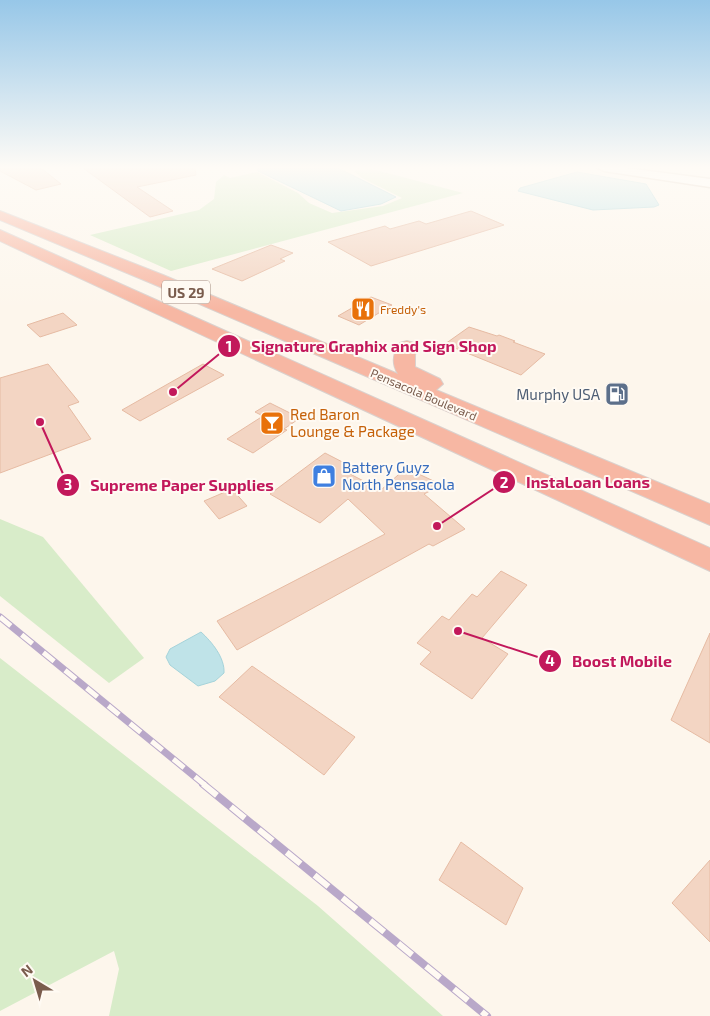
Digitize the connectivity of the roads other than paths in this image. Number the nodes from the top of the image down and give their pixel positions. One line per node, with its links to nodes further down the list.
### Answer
1 (1, 215): 5 (highway, Pensacola Boulevard / US 29)
2 (31, 215): 5 (highway)
3 (0, 235): 6 (highway, US 29)
4 (0, 254): 8 (highway)
5 (157, 279): 9 (highway, Pensacola Boulevard / US 29)
6 (149, 302): 8 (highway, US 29); 9 (highway)
7 (407, 347): 10 (highway)
8 (278, 363): 11 (highway, US 29)
9 (370, 371): 10 (highway, Pensacola Boulevard / US 29)
10 (538, 442): 12 (highway, Pensacola Boulevard / US 29)
11 (452, 443): 13 (highway); 14 (highway, US 29)
12 (710, 515)
13 (710, 542)
14 (710, 560)

